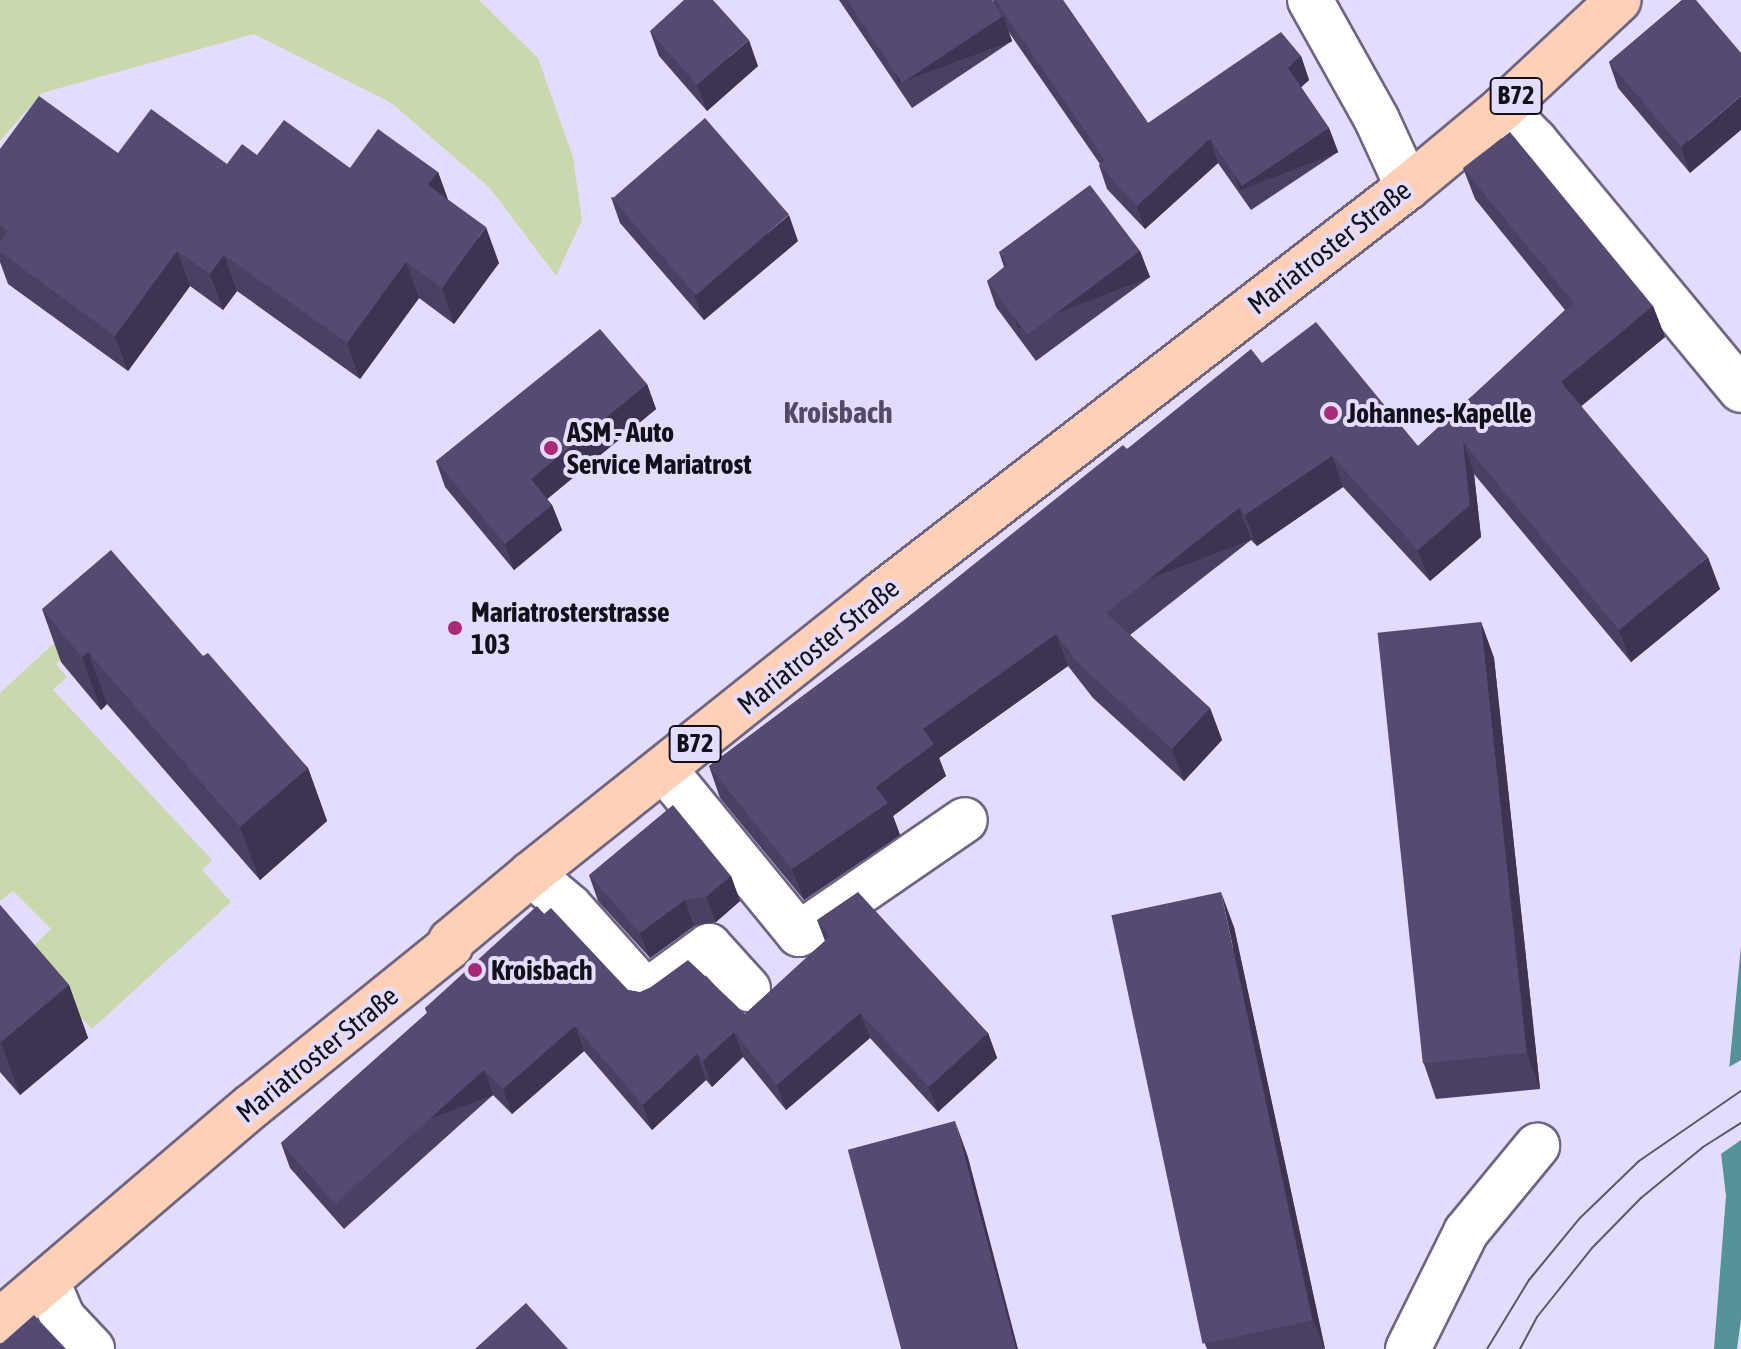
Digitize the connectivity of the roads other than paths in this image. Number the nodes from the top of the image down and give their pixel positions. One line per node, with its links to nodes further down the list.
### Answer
1 (1310, 0): 4 (street)
2 (1619, 0): 3 (main road, Mariatroster Straße / B72)
3 (1503, 108): 4 (main road, Mariatroster Straße / B72); 5 (street)
4 (1408, 187): 6 (main road, Mariatroster Straße / B72)
5 (1741, 390)
6 (664, 769): 7 (street); 8 (main road, Mariatroster Straße / B72)
7 (965, 820)
8 (531, 874): 9 (street); 11 (main road, Mariatroster Straße / B72)
9 (748, 989)
10 (1537, 1146): 14 (street)
11 (47, 1281): 12 (main road, Mariatroster Straße / B72); 13 (street)
12 (0, 1321)
13 (92, 1349)
14 (1408, 1349)

